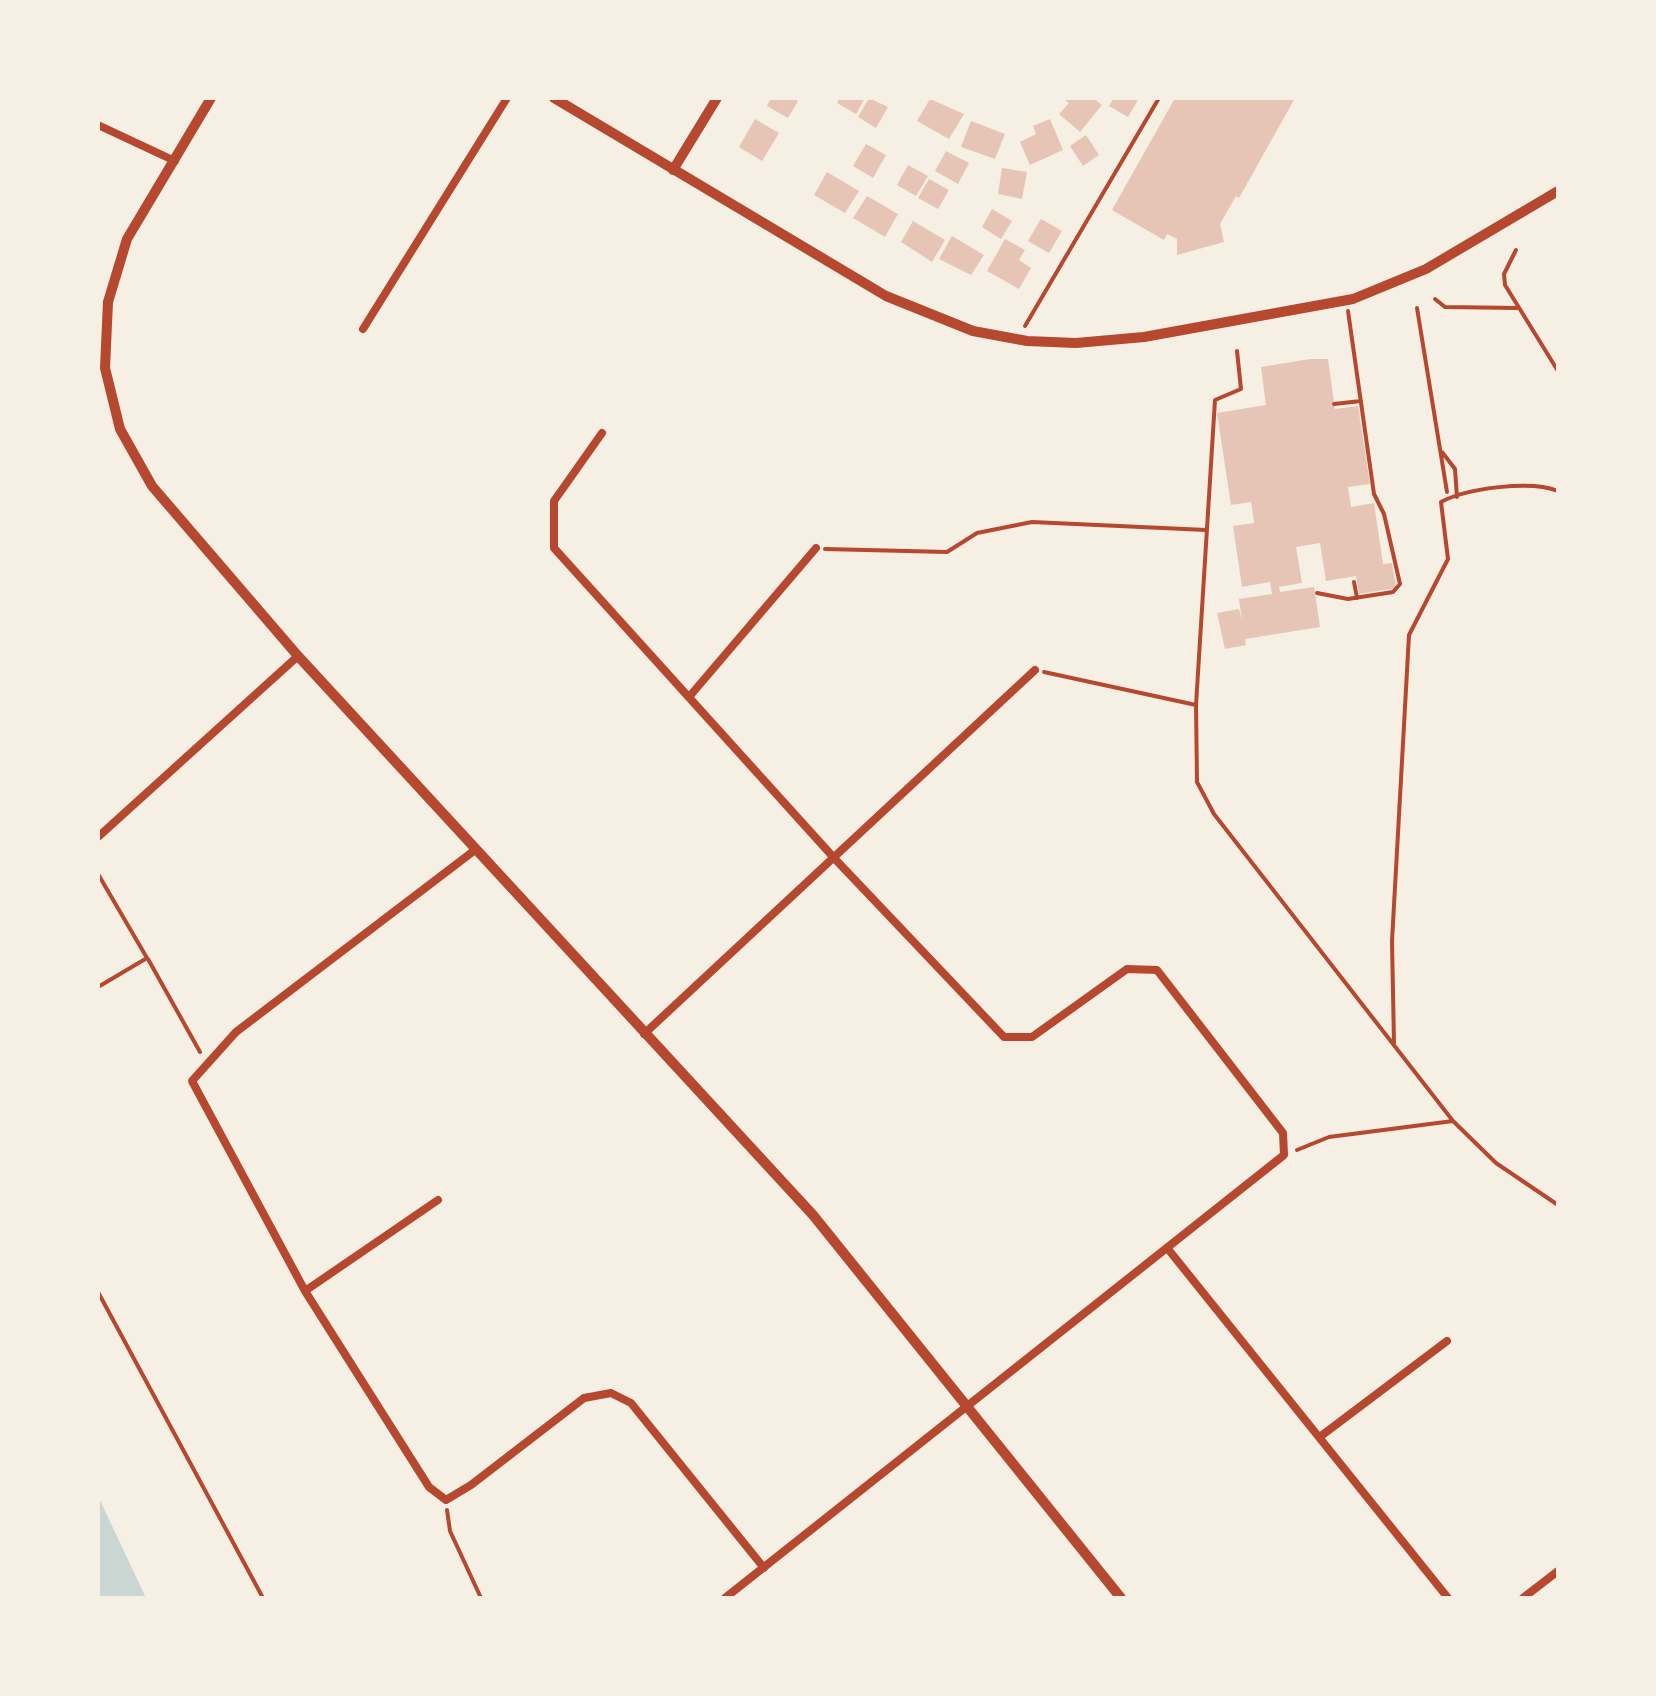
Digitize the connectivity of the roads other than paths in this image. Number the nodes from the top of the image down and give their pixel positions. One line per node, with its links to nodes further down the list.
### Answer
1 (211, 98): 6 (street)
2 (507, 98): 9 (street)
3 (554, 98): 7 (street)
4 (717, 98): 7 (street)
5 (98, 125): 6 (street)
6 (174, 161): 12 (street)
7 (673, 170): 8 (street)
8 (1558, 191)
9 (363, 329)
10 (602, 434): 14 (street)
11 (816, 548): 14 (street)
12 (298, 656): 15 (street); 16 (street)
13 (1034, 670): 17 (street)
14 (689, 696): 17 (street)
15 (98, 838)
16 (475, 850): 18 (street); 21 (street)
17 (834, 858): 18 (street); 20 (street)
18 (644, 1034): 23 (street)
19 (438, 1200): 21 (street)
20 (1168, 1249): 23 (street); 24 (street)
21 (305, 1291): 25 (street)
22 (1447, 1342): 24 (street)
23 (968, 1406): 25 (street); 28 (street)
24 (1321, 1436): 29 (street)
25 (764, 1568): 27 (street)
26 (1558, 1571): 30 (street)
27 (725, 1598)
28 (1121, 1598)
29 (1448, 1598)
30 (1523, 1598)

